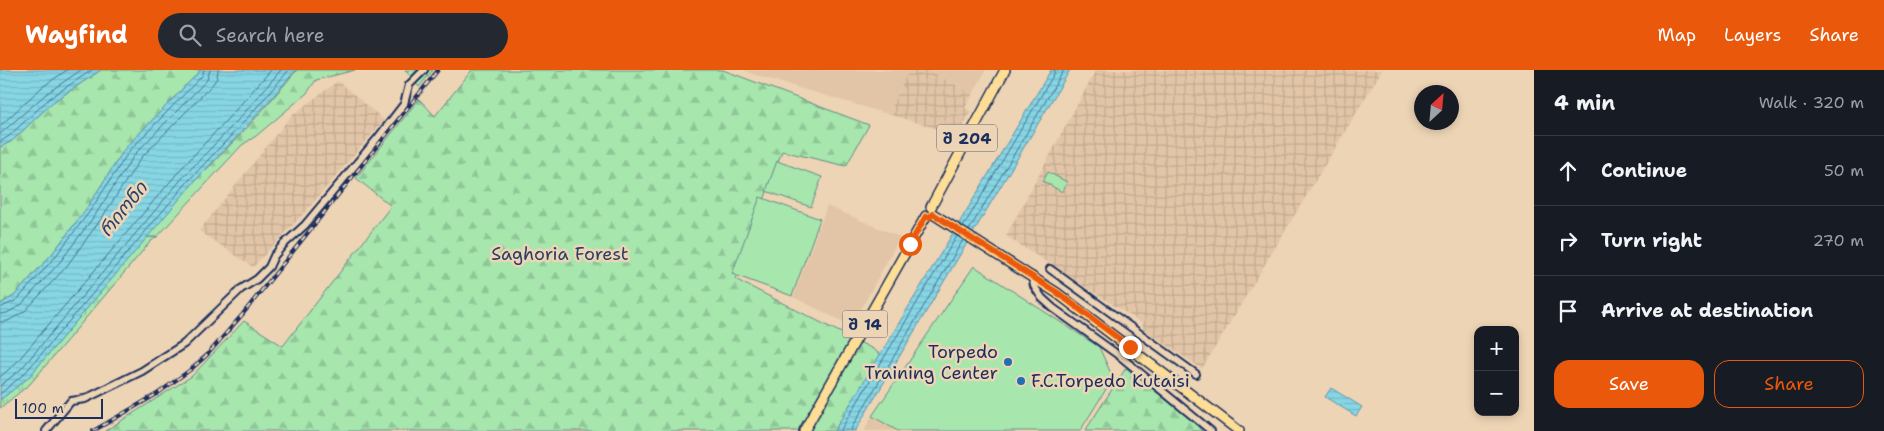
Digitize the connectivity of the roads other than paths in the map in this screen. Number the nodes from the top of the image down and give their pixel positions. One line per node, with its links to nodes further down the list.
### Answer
1 (424, 70): 7 (street)
2 (1005, 70): 3 (main road, შ 204)
3 (930, 213): 5 (main road); 8 (main road, შ 14)
4 (1050, 269): 6 (street)
5 (1032, 276): 9 (street); 10 (main road)
6 (1196, 374)
7 (46, 431)
8 (804, 431)
9 (1211, 431)
10 (1239, 431)

